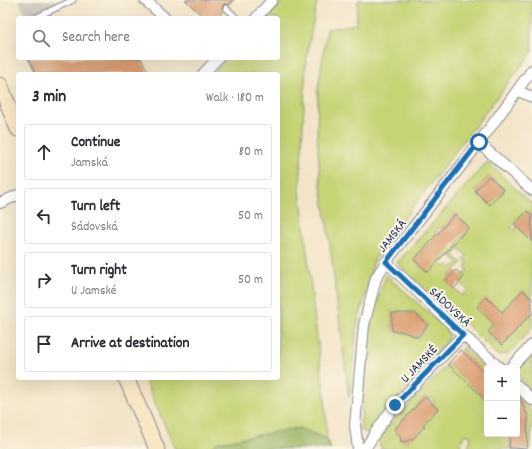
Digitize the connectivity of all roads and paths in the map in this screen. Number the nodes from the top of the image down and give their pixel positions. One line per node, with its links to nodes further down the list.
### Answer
1 (73, 0): 5 (lane)
2 (145, 0): 6 (street)
3 (272, 0): 8 (street)
4 (226, 8): 7 (lane)
5 (39, 16)
6 (162, 16)
7 (235, 16)
8 (258, 16)
9 (213, 60): 11 (street)
10 (532, 70): 13 (street, JAMSKÁ)
11 (204, 72)
12 (0, 84): 15 (street)
13 (518, 91): 14 (street); 16 (street, JAMSKÁ)
14 (532, 97)
15 (16, 123)
16 (479, 142): 17 (street); 20 (street, JAMSKÁ)
17 (532, 190)
18 (16, 196): 19 (street)
19 (0, 203)
20 (386, 262): 21 (street, SÁDOVSKÁ); 29 (street, JAMSKÁ)
21 (463, 335): 23 (street, SÁDOVSKÁ); 30 (street, U JAMSKÉ)
22 (532, 345): 24 (street)
23 (497, 365)
24 (513, 365)
25 (127, 380): 28 (street)
26 (520, 388): 27 (street)
27 (532, 400)
28 (157, 449)
29 (358, 449)
30 (366, 449)

